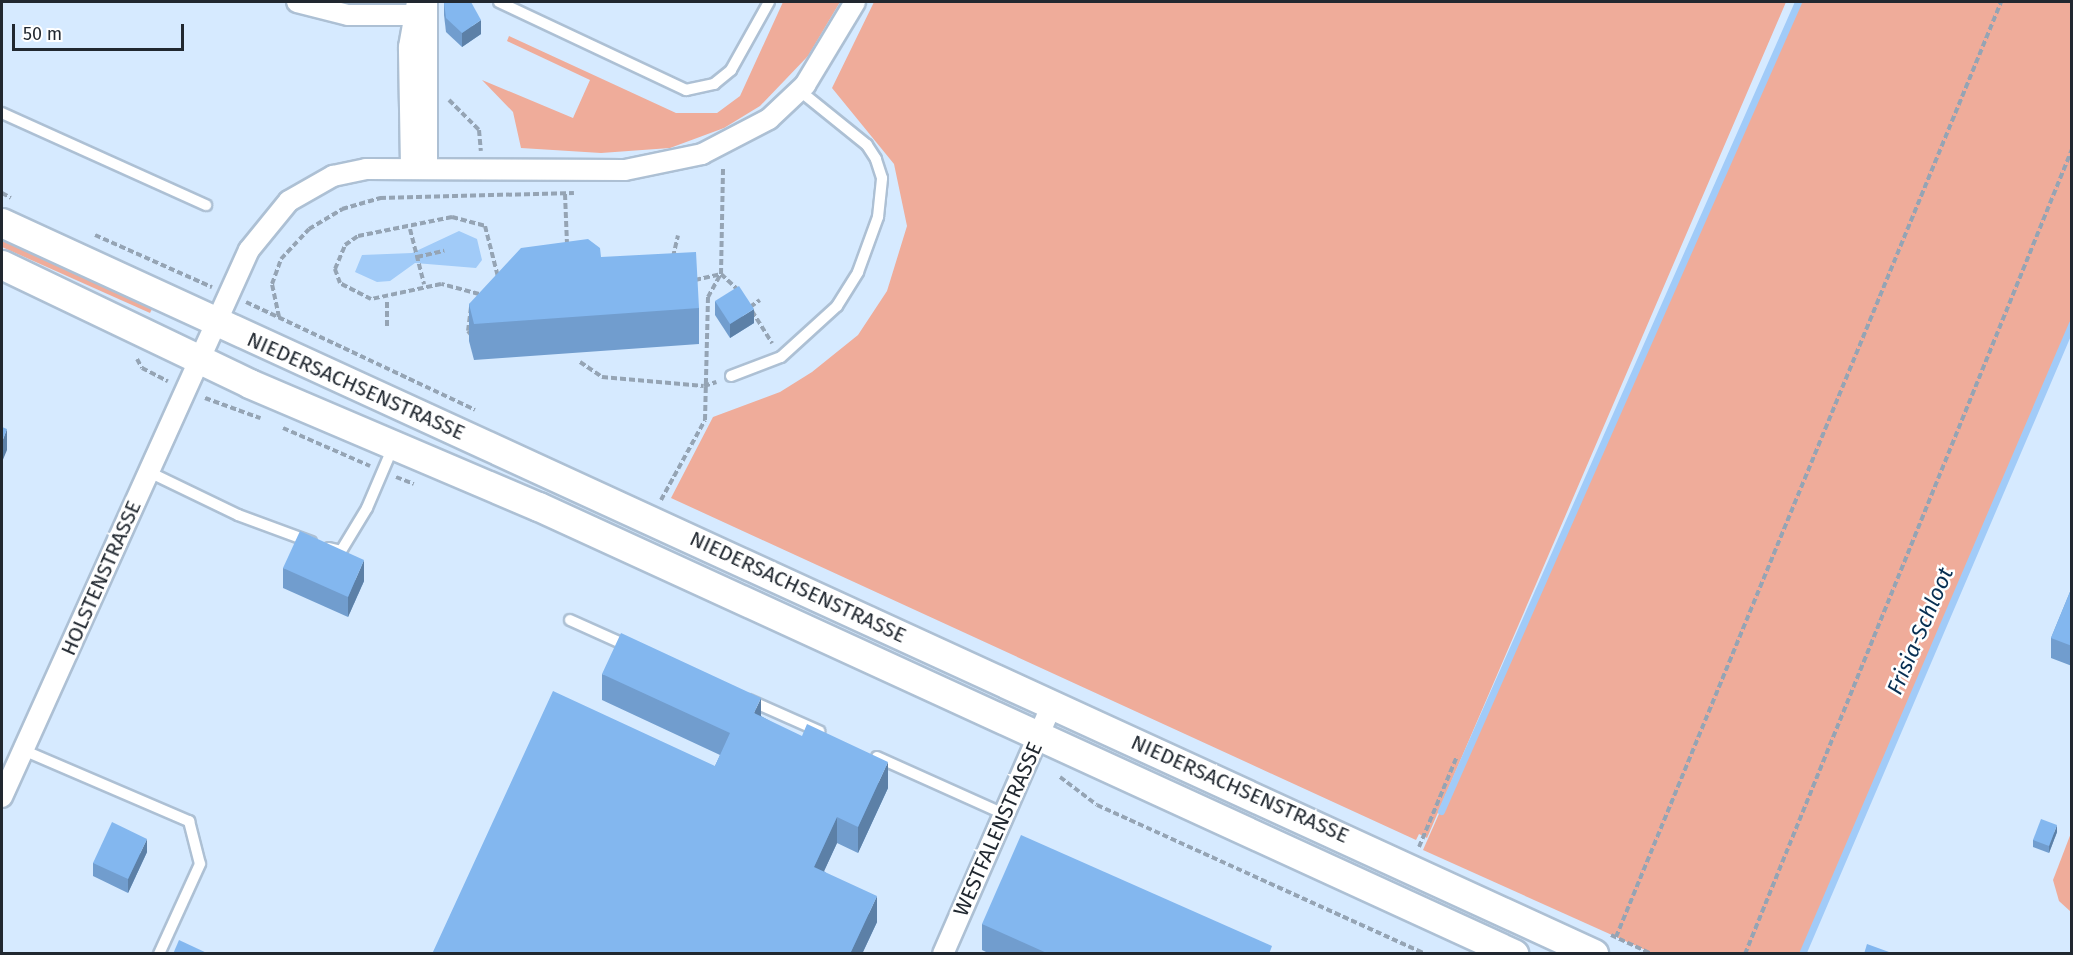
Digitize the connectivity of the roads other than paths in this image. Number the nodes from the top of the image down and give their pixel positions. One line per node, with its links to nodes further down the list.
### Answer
1 (297, 2): 6 (street)
2 (427, 2): 9 (street)
3 (499, 2): 4 (lane)
4 (769, 2)
5 (855, 2): 7 (street, HOLSTENSTRASSE)
6 (414, 8): 9 (street)
7 (800, 91): 9 (street, HOLSTENSTRASSE); 15 (lane)
8 (2, 113): 10 (lane)
9 (419, 166): 13 (street, HOLSTENSTRASSE)
10 (206, 205)
11 (2, 223): 13 (main road, NIEDERSACHSENSTRASSE)
12 (2, 265): 14 (main road, NIEDERSACHSENSTRASSE)
13 (217, 323): 14 (street, HOLSTENSTRASSE); 21 (main road, NIEDERSACHSENSTRASSE)
14 (200, 359): 16 (main road, NIEDERSACHSENSTRASSE); 17 (street, HOLSTENSTRASSE)
15 (731, 376)
16 (388, 459): 17 (lane); 23 (main road, NIEDERSACHSENSTRASSE)
17 (149, 472): 24 (street, HOLSTENSTRASSE)
18 (570, 620): 19 (lane)
19 (646, 654)
20 (734, 693): 22 (lane)
21 (1052, 704): 23 (street, WESTFALENSTRASSE); 33 (main road, NIEDERSACHSENSTRASSE)
22 (832, 737)
23 (1034, 748): 27 (street, WESTFALENSTRASSE); 28 (main road, NIEDERSACHSENSTRASSE)
24 (23, 750): 26 (street, HOLSTENSTRASSE); 29 (lane)
25 (864, 751): 27 (lane)
26 (4, 787)
27 (1006, 815): 30 (street, WESTFALENSTRASSE)
28 (1457, 925): 31 (main road); 32 (main road, NIEDERSACHSENSTRASSE)
29 (159, 954)
30 (943, 954)
31 (1468, 954)
32 (1514, 954)
33 (1594, 954)

